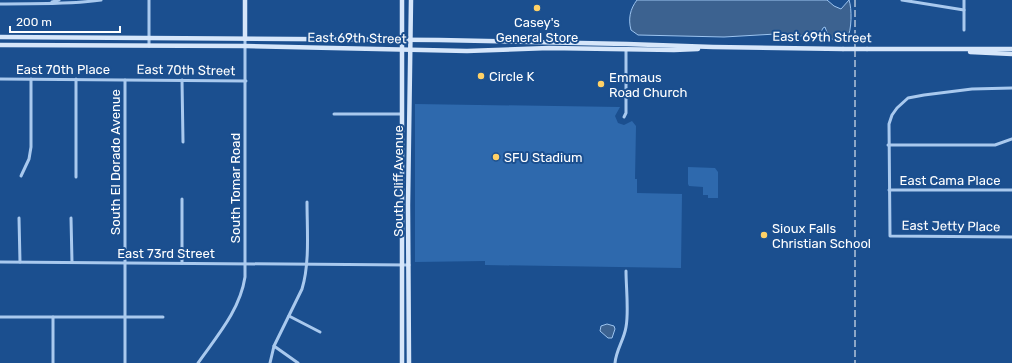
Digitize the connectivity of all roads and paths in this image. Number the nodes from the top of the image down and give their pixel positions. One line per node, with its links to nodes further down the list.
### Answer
1 (59, 0): 9 (street)
2 (101, 0): 9 (street)
3 (149, 0): 14 (street)
4 (245, 0): 15 (main road, South Tomar Road)
5 (402, 0): 16 (main road, South Cliff Avenue)
6 (411, 0): 17 (main road, South Cliff Avenue)
7 (902, 0): 11 (street)
8 (964, 0): 11 (street)
9 (50, 2): 10 (street)
10 (0, 4)
11 (964, 10): 12 (street)
12 (964, 30)
13 (0, 37): 14 (main road, East 69th Street)
14 (149, 38): 15 (main road, East 69th Street); 20 (street)
15 (245, 39): 16 (main road, East 69th Street); 21 (street, South Tomar Road)
16 (402, 40): 17 (main road, East 69th Street); 25 (main road, South Cliff Avenue)
17 (410, 41): 18 (main road, East 69th Street); 26 (main road, South Cliff Avenue)
18 (626, 44): 22 (main road, East 69th Street); 23 (street)
19 (0, 45): 20 (main road, East 69th Street)
20 (149, 46): 21 (main road, East 69th Street)
21 (245, 46): 25 (main road, East 69th Street); 34 (street, South Tomar Road)
22 (714, 47): 23 (main road, East 69th Street); 27 (main road, East 69th Street, bridge)
23 (626, 49): 26 (main road, East 69th Street); 38 (street)
24 (1012, 49): 27 (main road, East 69th Street)
25 (402, 50): 26 (main road, East 69th Street); 37 (main road, South Cliff Avenue)
26 (410, 50): 59 (main road, South Cliff Avenue)
27 (930, 50): 28 (main road, East 69th Street)
28 (1012, 54)
29 (0, 79): 30 (street, East 70th Place)
30 (31, 79): 31 (street, East 70th Place); 42 (street)
31 (76, 79): 32 (street, East 70th Place); 43 (street)
32 (125, 80): 33 (street, East 70th Street); 54 (street, South El Dorado Avenue)
33 (182, 80): 34 (street, East 70th Street); 40 (street)
34 (246, 81): 56 (street, South Tomar Road)
35 (1012, 88): 41 (street)
36 (334, 114): 37 (street)
37 (402, 114): 58 (main road, South Cliff Avenue)
38 (624, 117)
39 (1012, 139): 41 (street)
40 (182, 142)
41 (888, 144): 44 (street)
42 (22, 176)
43 (76, 177)
44 (889, 190): 45 (street, East Cama Place); 50 (street, East Jetty Place)
45 (1012, 190)
46 (182, 199): 55 (street)
47 (307, 202): 57 (street)
48 (19, 218): 52 (street)
49 (71, 218): 53 (street)
50 (1012, 237)
51 (0, 262): 52 (street, East 73rd Street)
52 (20, 262): 53 (street, East 73rd Street)
53 (72, 262): 54 (street, East 73rd Street)
54 (125, 262): 55 (street, East 73rd Street); 64 (street, South El Dorado Avenue)
55 (182, 263): 56 (street, East 73rd Street)
56 (246, 263): 57 (street, East 73rd Street); 70 (street, South Tomar Road)
57 (306, 264): 58 (street, East 73rd Street); 61 (street)
58 (402, 265): 59 (street, East 73rd Street); 73 (main road, South Cliff Avenue)
59 (409, 265): 74 (main road, South Cliff Avenue)
60 (626, 271): 75 (street)
61 (289, 316): 66 (street); 67 (street)
62 (0, 317): 63 (street)
63 (53, 317): 64 (street); 68 (street)
64 (125, 317): 65 (street); 69 (street, South El Dorado Avenue)
65 (163, 317)
66 (320, 332)
67 (274, 346): 71 (street); 72 (street)
68 (53, 363)
69 (125, 363)
70 (198, 363)
71 (270, 363)
72 (298, 363)
73 (402, 363)
74 (409, 363)
75 (615, 363)

